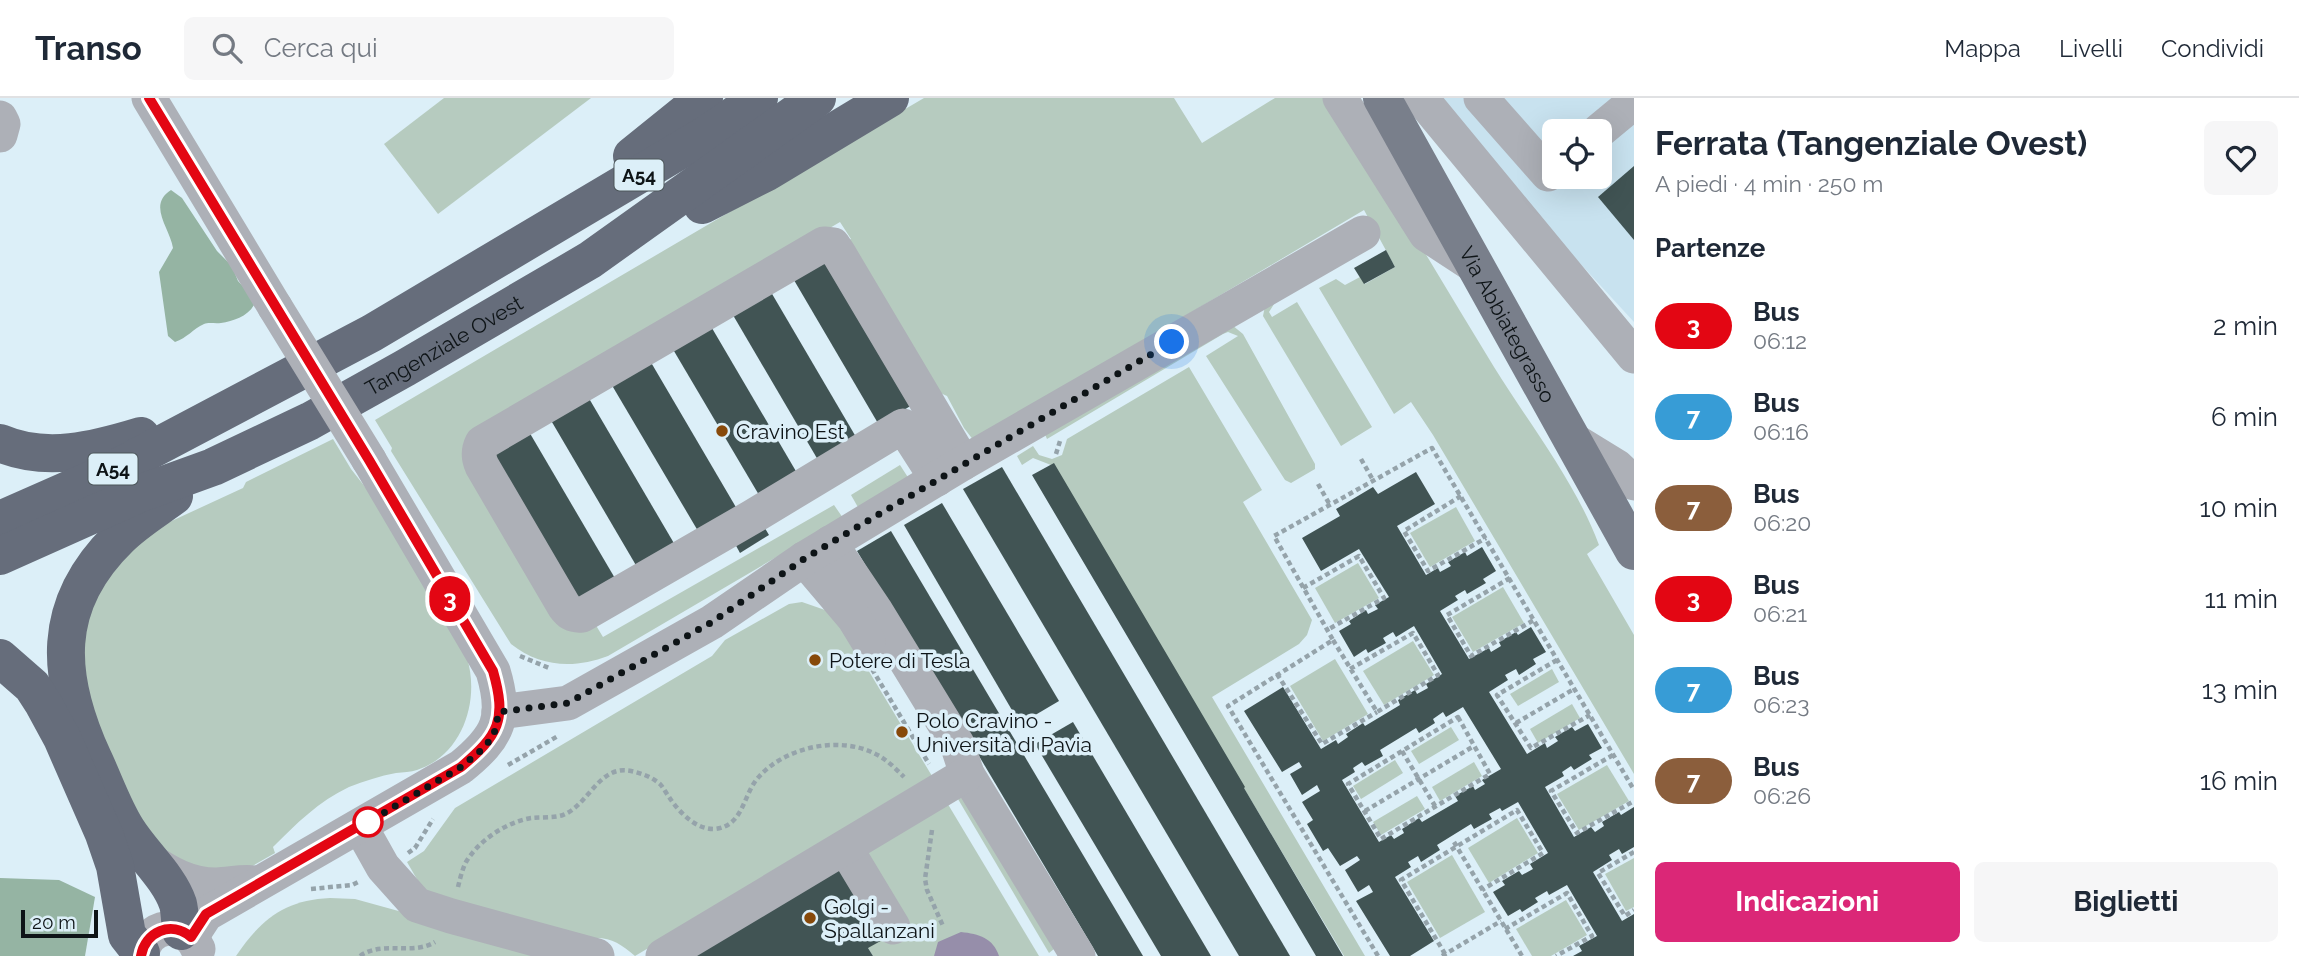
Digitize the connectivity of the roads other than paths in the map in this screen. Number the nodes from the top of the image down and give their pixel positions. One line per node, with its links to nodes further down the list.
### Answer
1 (149, 98): 32 (street, bridge)
2 (704, 98): 16 (highway)
3 (759, 98): 16 (highway, A54)
4 (817, 98): 17 (highway, Tangenziale Ovest / A54)
5 (890, 98): 17 (highway)
6 (1340, 98): 18 (street)
7 (1382, 98): 18 (main road, Via Abbiategrasso)
8 (1422, 98): 19 (street)
9 (1481, 98): 14 (street)
10 (1634, 102): 12 (street)
11 (0, 118): 13 (street)
12 (1612, 120)
13 (0, 135)
14 (1542, 167)
15 (1363, 233): 25 (street)
16 (517, 248): 20 (highway, A54)
17 (590, 260): 24 (highway, Tangenziale Ovest / A54)
18 (1475, 266): 22 (main road, Via Abbiategrasso)
19 (1634, 356)
20 (223, 411): 23 (highway); 27 (highway, A54)
21 (917, 418): 21 (street); 25 (street)
22 (1573, 440): 26 (street); 29 (main road, Via Abbiategrasso)
23 (0, 443)
24 (214, 467): 30 (highway, Tangenziale Ovest / A54); 36 (highway)
25 (950, 471): 28 (street)
26 (1634, 483)
27 (0, 520)
28 (817, 551): 32 (street); 33 (street)
29 (1634, 551)
30 (0, 555)
31 (0, 658): 40 (highway)
32 (499, 712): 34 (street)
33 (967, 774): 35 (street); 43 (street)
34 (360, 827): 37 (street); 41 (street)
35 (846, 849): 38 (street); 42 (street)
36 (148, 859): 37 (street); 39 (highway)
37 (262, 884): 39 (street)
38 (893, 927)
39 (190, 941): 40 (street)
40 (141, 955)
41 (597, 956)
42 (663, 956)
43 (1078, 956)

